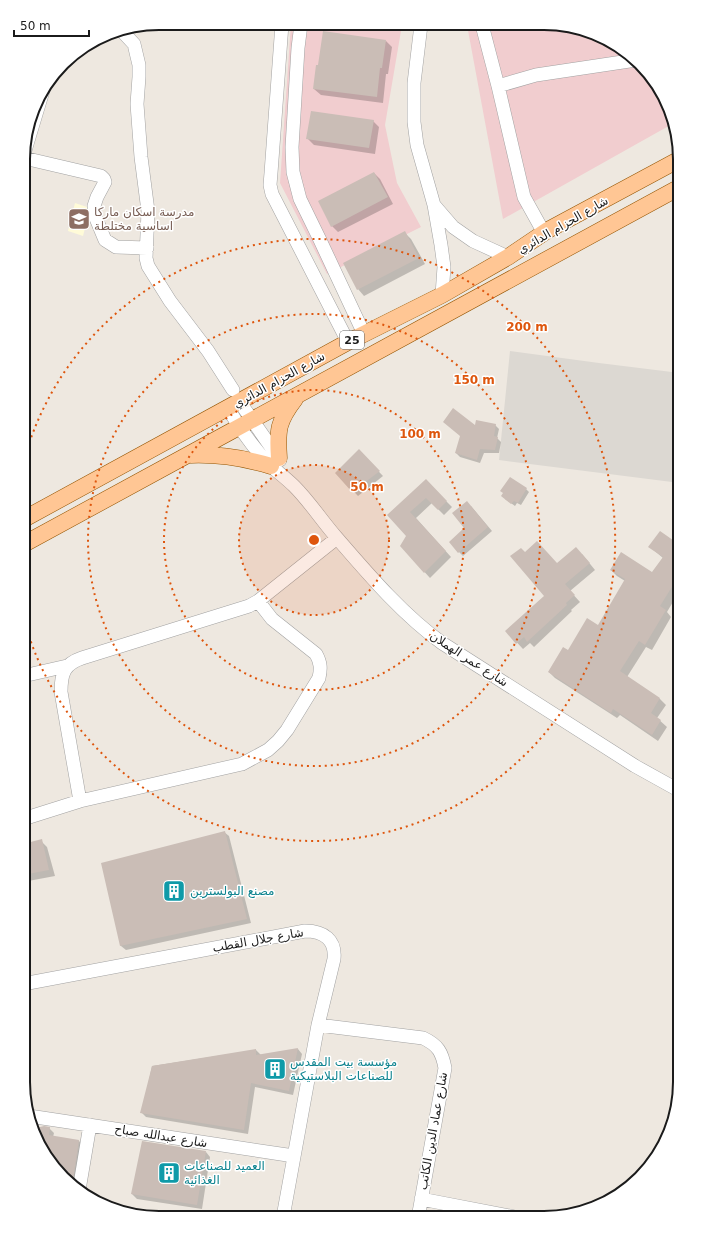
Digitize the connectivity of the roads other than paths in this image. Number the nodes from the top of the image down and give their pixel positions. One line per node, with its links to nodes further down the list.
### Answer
1 (282, 30): 17 (street)
2 (300, 30): 16 (street)
3 (420, 30): 11 (street)
4 (483, 30): 7 (street)
5 (125, 34): 13 (street, شارع عمر الهملان)
6 (628, 61): 7 (street)
7 (498, 86): 12 (street)
8 (30, 159): 13 (street)
9 (673, 164): 12 (main road, شارع الحزام الدائري / 25)
10 (673, 191): 18 (main road, شارع الحزام الدائري / 25)
11 (434, 206): 14 (street); 15 (street)
12 (544, 233): 14 (main road, شارع الحزام الدائري / 25)
13 (147, 248): 19 (street, شارع عمر الهملان)
14 (508, 257): 15 (main road, شارع الحزام الدائري / 25)
15 (442, 295): 16 (main road, شارع الحزام الدائري / 25)
16 (364, 334): 17 (main road, شارع الحزام الدائري / 25)
17 (348, 342): 19 (main road, شارع الحزام الدائري / 25)
18 (298, 396): 20 (main road, شارع الحزام الدائري / 25); 22 (main road)
19 (233, 400): 20 (street, شارع عمر الهملان); 23 (main road, شارع الحزام الدائري / 25)
20 (245, 424): 21 (main road, شارع الحزام الدائري / 25); 22 (street, شارع عمر الهملان)
21 (187, 456): 22 (main road); 25 (main road, شارع الحزام الدائري / 25)
22 (275, 462): 24 (street, شارع عمر الهملان)
23 (30, 516)
24 (337, 538): 26 (street); 29 (street, شارع عمر الهملان)
25 (30, 541)
26 (258, 601): 27 (street); 30 (street)
27 (67, 666): 28 (street); 30 (street)
28 (30, 675)
29 (673, 787)
30 (80, 801): 31 (street)
31 (30, 817)
32 (30, 983): 33 (street, شارع جلال القطب)
33 (318, 1025): 36 (street, شارع جلال القطب); 38 (street, شارع عماد الدين الكاتب)
34 (34, 1117): 35 (street, شارع عبدالله صباح)
35 (90, 1126): 36 (street, شارع عبدالله صباح); 37 (street)
36 (294, 1156): 39 (street, شارع جلال القطب)
37 (80, 1184)
38 (421, 1199): 40 (street, شارع عماد الدين الكاتب); 41 (street)
39 (284, 1211)
40 (419, 1211)
41 (484, 1211)

